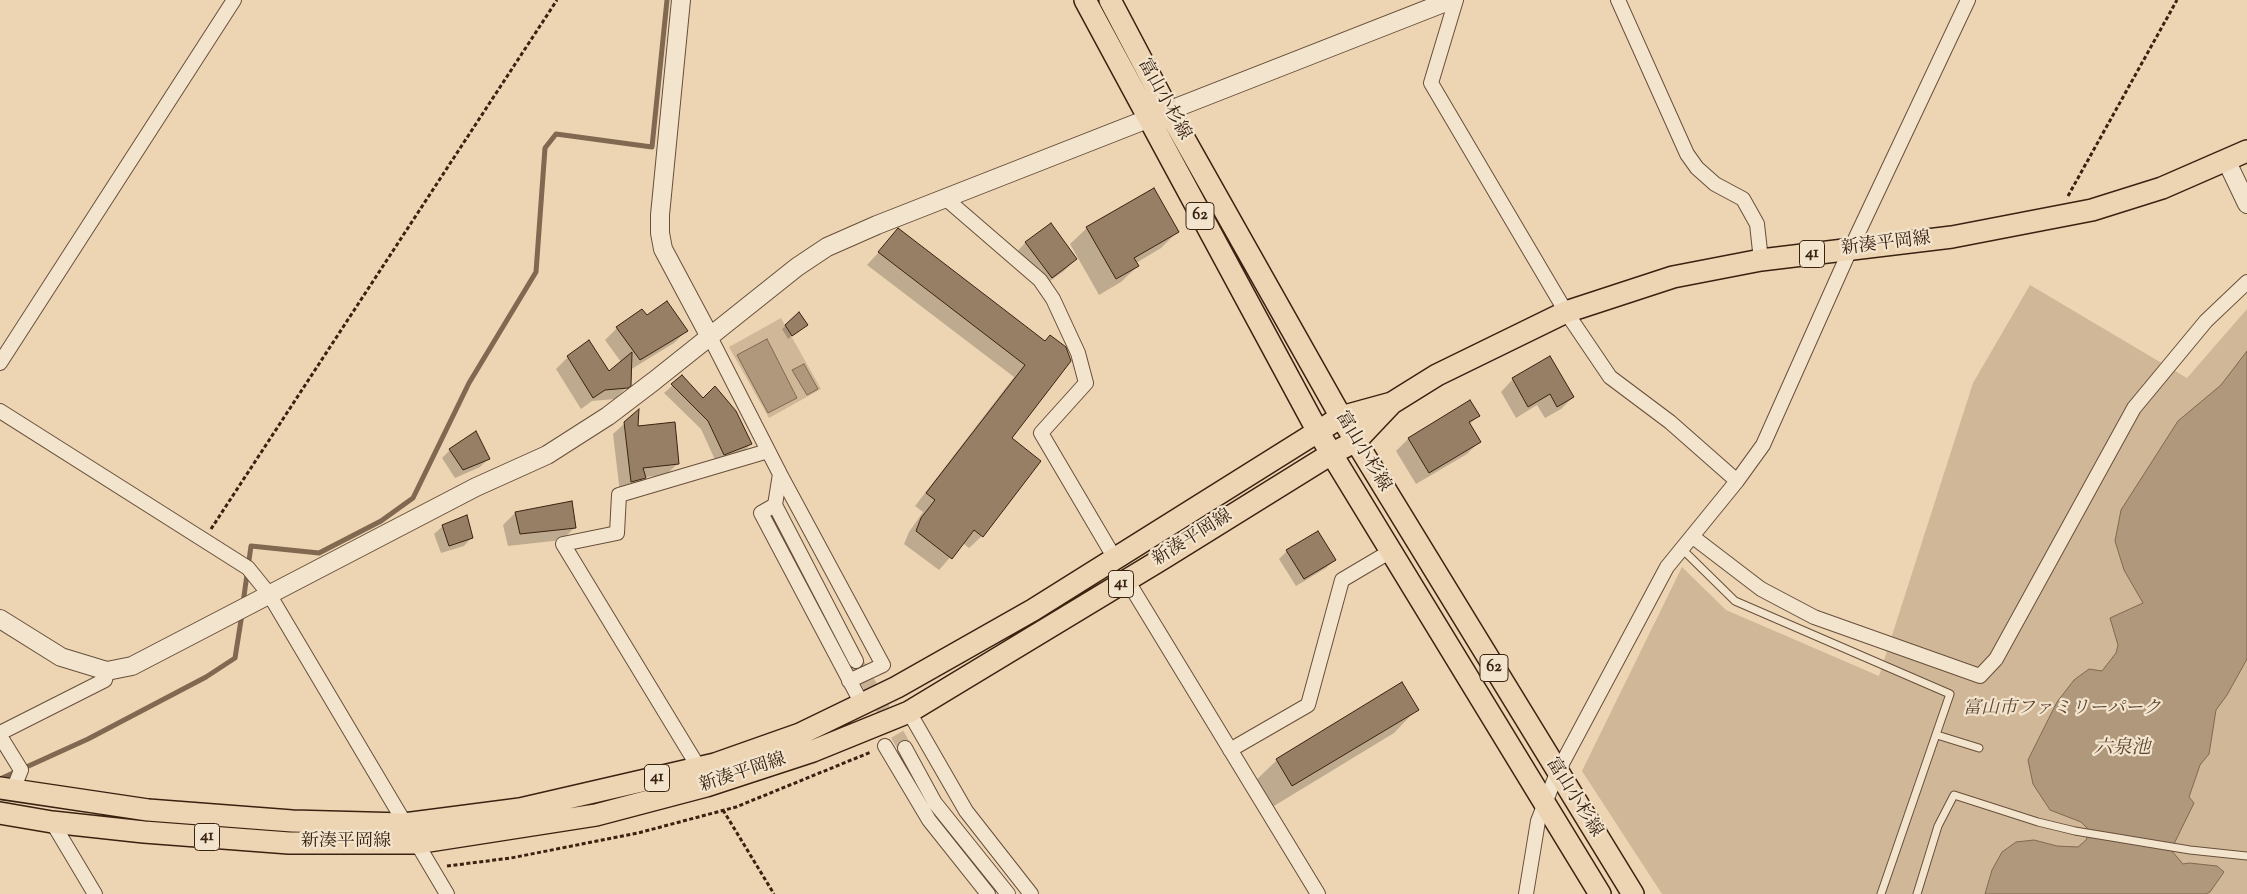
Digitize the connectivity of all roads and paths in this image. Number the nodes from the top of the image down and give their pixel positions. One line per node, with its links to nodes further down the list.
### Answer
1 (234, 0): 23 (street)
2 (557, 0): 35 (path)
3 (681, 0): 22 (street)
4 (1085, 0): 12 (main road, 富山小杉線 / 62)
5 (1110, 0): 11 (main road, 富山小杉線 / 62)
6 (1451, 0): 11 (street)
7 (1456, 0): 21 (street)
8 (1618, 0): 19 (street)
9 (1968, 0): 18 (street)
10 (2177, 0): 17 (path)
11 (1168, 110): 12 (street); 26 (main road, 富山小杉線 / 62)
12 (1148, 118): 15 (street); 27 (main road, 富山小杉線 / 62)
13 (2247, 152): 14 (main road, 新湊平岡線 / 41)
14 (2227, 162): 16 (street); 17 (main road, 新湊平岡線 / 41)
15 (945, 198): 22 (street); 38 (street)
16 (2247, 204)
17 (2056, 217): 18 (main road, 新湊平岡線 / 41)
18 (1850, 250): 19 (main road, 新湊平岡線 / 41); 32 (street)
19 (1761, 260): 21 (main road, 新湊平岡線 / 41)
20 (2247, 282): 34 (street)
21 (1566, 312): 24 (main road, 新湊平岡線 / 41); 32 (street)
22 (710, 337): 29 (street); 40 (street)
23 (0, 363)
24 (1392, 403): 26 (main road, 新湊平岡線 / 41); 28 (main road, 新湊平岡線 / 41)
25 (0, 411): 35 (street)
26 (1340, 417): 27 (main road, 新湊平岡線 / 41); 28 (main road, 富山小杉線 / 62)
27 (1317, 430): 30 (main road, 富山小杉線 / 62); 38 (main road, 新湊平岡線 / 41)
28 (1356, 441): 30 (main road, 新湊平岡線 / 41); 54 (main road, 富山小杉線 / 62)
29 (768, 451): 31 (street); 53 (street)
30 (1331, 454): 37 (main road, 富山小杉線 / 62); 39 (main road, 新湊平岡線 / 41)
31 (780, 474): 33 (street); 44 (street)
32 (1738, 481): 34 (street)
33 (774, 505): 42 (street); 44 (street)
34 (1693, 537): 36 (street)
35 (204, 540): 40 (street)
36 (1682, 548): 48 (lane); 54 (street)
37 (1391, 551): 52 (street); 56 (main road, 富山小杉線 / 62)
38 (1114, 558): 45 (main road, 新湊平岡線 / 41)
39 (1127, 580): 46 (main road, 新湊平岡線 / 41); 52 (street)
40 (269, 594): 43 (street); 60 (street)
41 (0, 619): 43 (street)
42 (856, 660)
43 (107, 671): 47 (street)
44 (849, 681): 45 (street)
45 (862, 704): 53 (main road, 新湊平岡線 / 41)
46 (909, 712): 61 (main road, 新湊平岡線 / 41); 69 (street)
47 (0, 734): 55 (street)
48 (1937, 735): 51 (lane); 74 (lane)
49 (885, 746): 57 (path); 67 (street)
50 (904, 748): 68 (street)
51 (1979, 748)
52 (1230, 750): 70 (street)
53 (699, 768): 60 (main road, 新湊平岡線 / 41)
54 (1558, 773): 56 (street); 73 (main road, 富山小杉線 / 62)
55 (7, 789): 60 (main road, 新湊平岡線 / 41)
56 (1545, 802): 71 (street); 72 (main road, 富山小杉線 / 62)
57 (723, 810): 63 (path); 66 (path)
58 (0, 813): 59 (main road, 新湊平岡線 / 41)
59 (52, 822): 61 (main road, 新湊平岡線 / 41); 64 (street)
60 (404, 824): 61 (street)
61 (416, 843): 63 (street)
62 (2247, 856): 75 (lane)
63 (431, 868): 65 (street)
64 (95, 894)
65 (447, 894)
66 (774, 894)
67 (988, 894)
68 (1008, 894)
69 (1031, 894)
70 (1318, 894)
71 (1526, 894)
72 (1600, 894)
73 (1633, 894)
74 (1881, 894)
75 (1917, 894)

